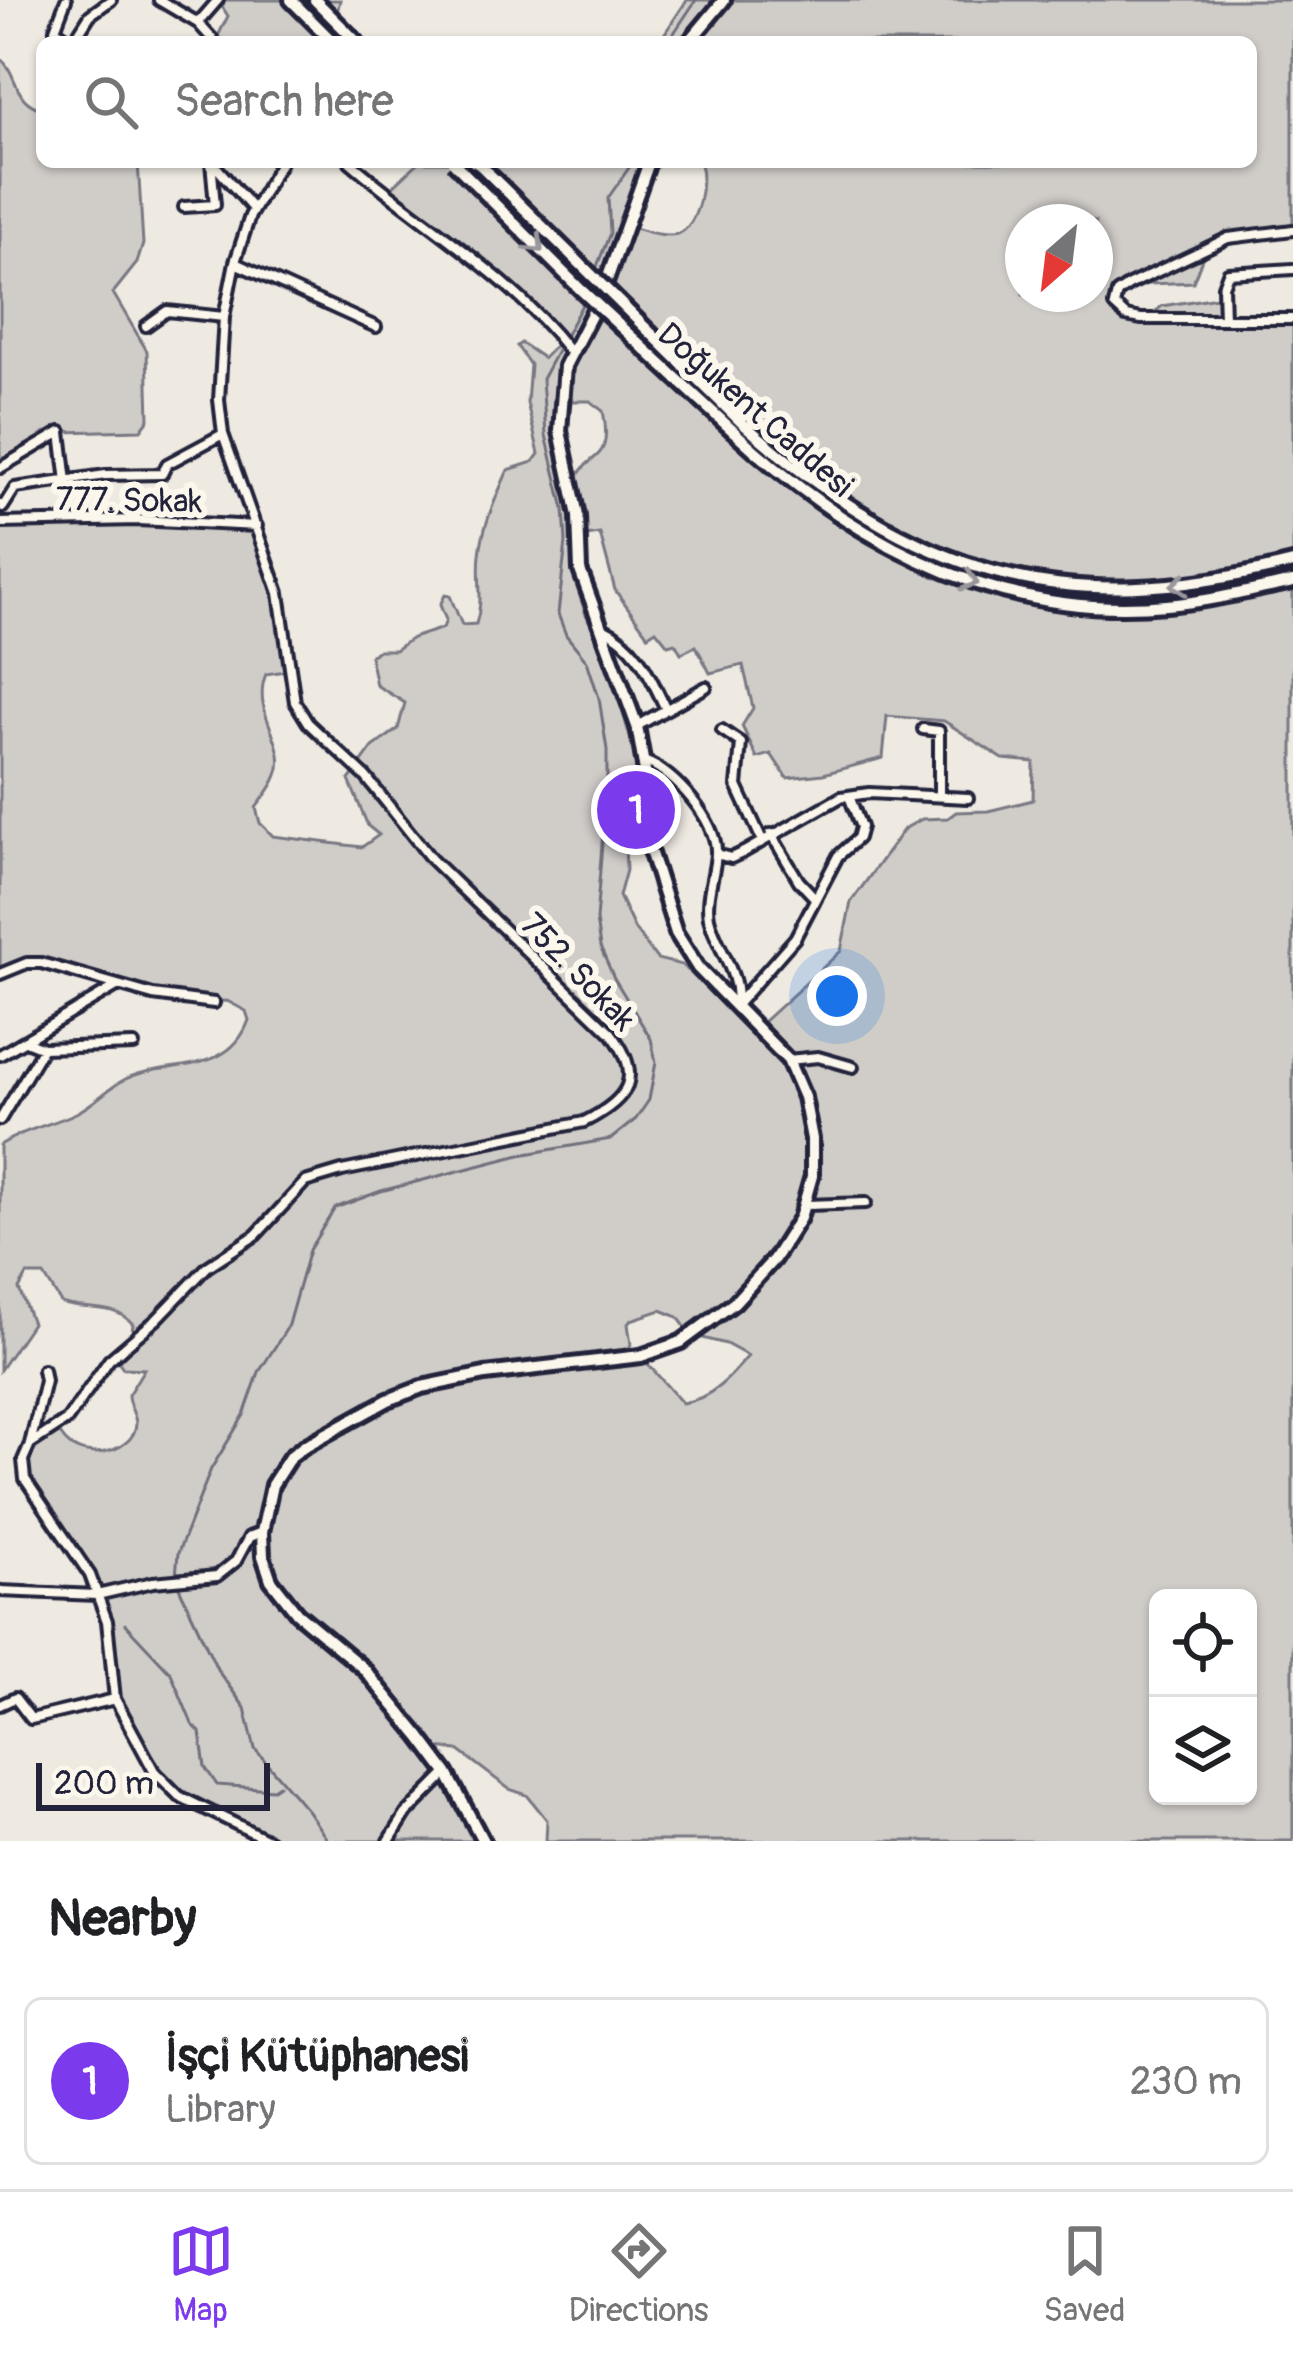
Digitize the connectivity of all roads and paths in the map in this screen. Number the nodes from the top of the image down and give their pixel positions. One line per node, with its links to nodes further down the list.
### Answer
1 (65, 0): 9 (street)
2 (111, 0): 10 (street)
3 (159, 0): 8 (street)
4 (218, 0): 8 (street)
5 (291, 0): 12 (street)
6 (316, 0): 13 (street)
7 (724, 0): 14 (street)
8 (198, 22): 11 (street)
9 (65, 36)
10 (77, 36)
11 (209, 36)
12 (327, 36)
13 (351, 36)
14 (694, 36)
15 (212, 168): 22 (street)
16 (217, 168): 23 (street)
17 (277, 168): 23 (street, 752. Sokak)
18 (357, 168): 32 (street)
19 (459, 168): 33 (street, Doğukent Caddesi, one-way to 33, bridge)
20 (483, 168): 33 (street, Doğukent Caddesi, bridge)
21 (647, 168): 32 (street)
22 (184, 207)
23 (253, 209): 25 (street, 752. Sokak)
24 (1293, 230): 28 (street)
25 (235, 262): 27 (street, 752. Sokak); 31 (street)
26 (1293, 269): 28 (street)
27 (224, 317): 30 (street); 34 (street, 752. Sokak)
28 (1224, 319): 29 (street)
29 (1293, 319)
30 (146, 326)
31 (376, 327)
32 (570, 352): 42 (street)
33 (736, 425): 40 (street, Doğukent Caddesi, one-way to 33); 41 (street, Doğukent Caddesi, one-way to 41)
34 (223, 434): 36 (street); 39 (street, 752. Sokak)
35 (0, 468): 36 (street)
36 (67, 482): 37 (street)
37 (1, 506): 38 (street)
38 (3, 523): 39 (street, 777. Sokak)
39 (257, 526): 69 (street, 752. Sokak)
40 (1293, 562)
41 (1293, 582)
42 (603, 628): 44 (street); 45 (street)
43 (706, 687): 44 (street)
44 (665, 707): 45 (street)
45 (637, 726): 48 (street)
46 (922, 729): 50 (street)
47 (722, 730): 52 (street)
48 (646, 762): 53 (street); 58 (street)
49 (849, 796): 50 (street); 52 (street); 54 (street)
50 (939, 796): 51 (street)
51 (968, 798)
52 (766, 837): 53 (street); 54 (street)
53 (716, 854): 58 (street)
54 (815, 898): 58 (street)
55 (0, 974): 56 (street)
56 (116, 986): 57 (street); 59 (street)
57 (214, 1003)
58 (736, 1005): 63 (street)
59 (27, 1041): 61 (street); 62 (street)
60 (134, 1045): 61 (street)
61 (43, 1048): 65 (street)
62 (0, 1055)
63 (788, 1060): 64 (street); 67 (street)
64 (853, 1066)
65 (0, 1120)
66 (866, 1203): 67 (street)
67 (806, 1204): 70 (street)
68 (43, 1370): 69 (street)
69 (29, 1444): 72 (street)
70 (262, 1532): 72 (street); 75 (street)
71 (0, 1591): 72 (street)
72 (97, 1595): 73 (street)
73 (115, 1699): 74 (street); 76 (street)
74 (0, 1705)
75 (447, 1774): 77 (street); 78 (street)
76 (271, 1841)
77 (389, 1841)
78 (483, 1841)

